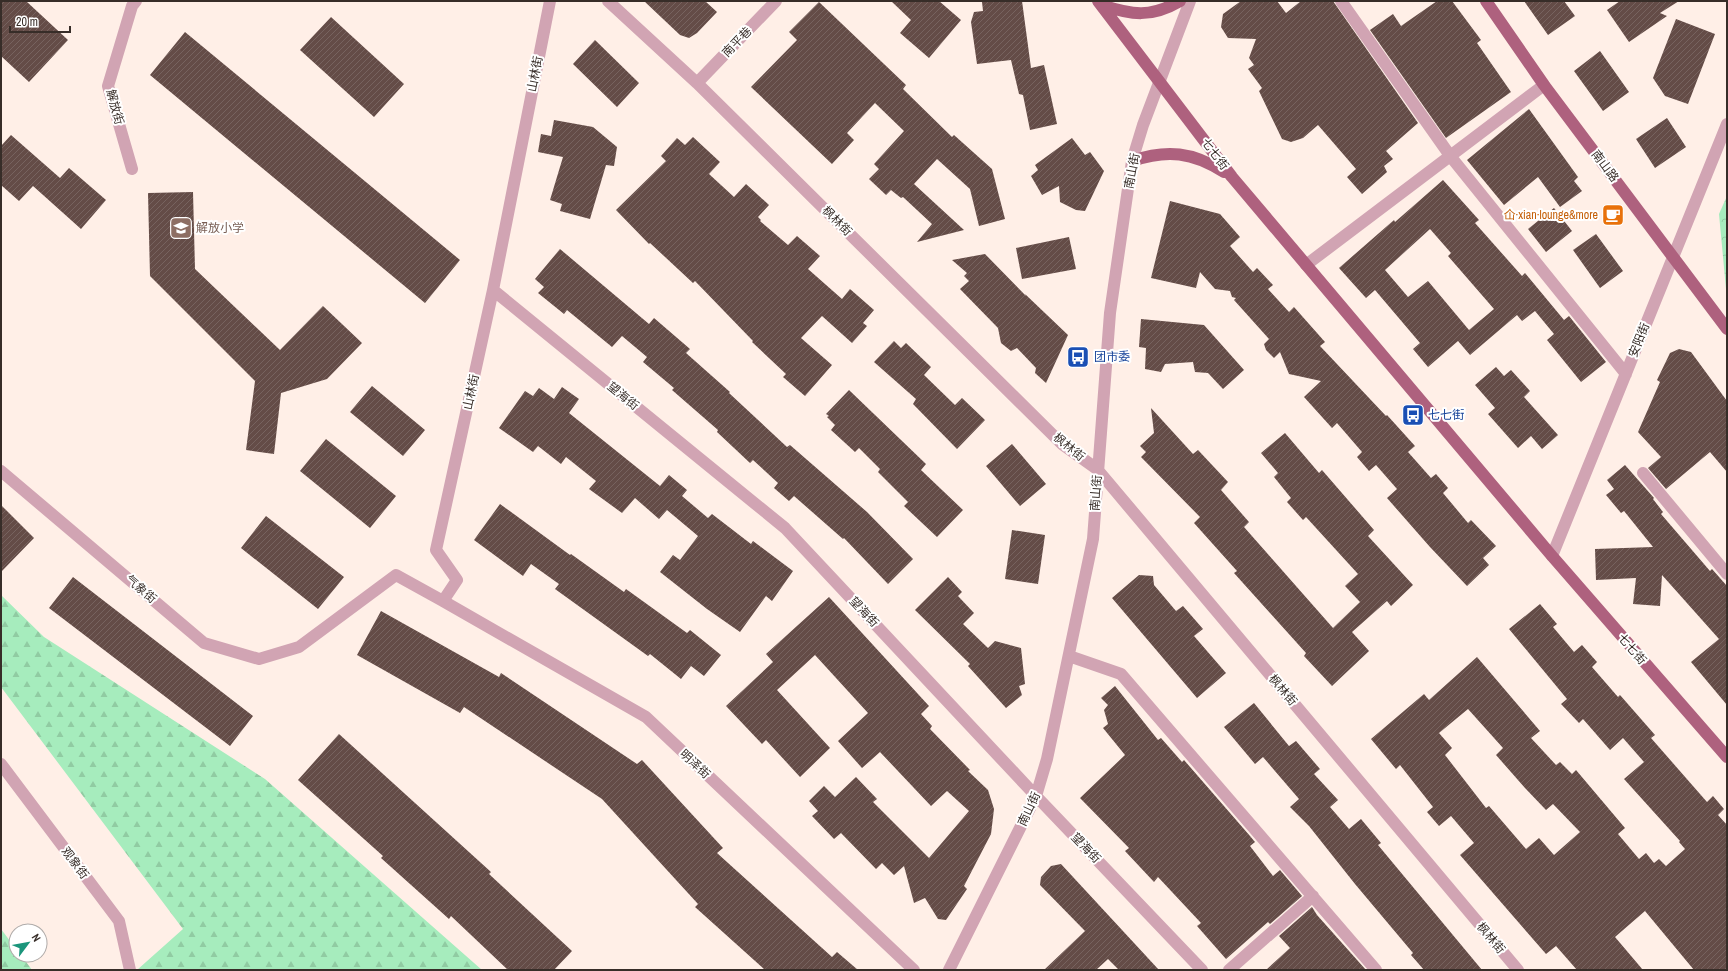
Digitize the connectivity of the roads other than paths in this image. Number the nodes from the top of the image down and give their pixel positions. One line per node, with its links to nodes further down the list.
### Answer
1 (136, 1): 16 (street, 解放街)
2 (550, 1): 20 (street, 山林街)
3 (608, 1): 11 (street, 枫林街)
4 (776, 1): 11 (street, 南平巷)
5 (1180, 1): 9 (main road)
6 (1190, 1): 10 (street, 南山街)
7 (1341, 1): 14 (street)
8 (1488, 2): 12 (main road, 南山路)
9 (1100, 3): 10 (main road, 七七街)
10 (1159, 81): 15 (street, 南山街); 17 (main road, 七七街)
11 (697, 83): 23 (street, 枫林街)
12 (1544, 85): 14 (street); 18 (main road, 南山路)
13 (1727, 124): 18 (street, 安阳街)
14 (1451, 157): 19 (street); 22 (street)
15 (1132, 161): 17 (main road); 23 (street, 南山街)
16 (132, 169)
17 (1232, 177): 19 (main road, 七七街)
18 (1673, 257): 21 (main road, 南山路); 22 (street, 安阳街)
19 (1306, 265): 26 (main road, 七七街)
20 (493, 290): 28 (street, 山林街); 32 (street, 望海街)
21 (1727, 330)
22 (1626, 374): 26 (street, 安阳街)
23 (1097, 469): 29 (street, 南山街); 40 (street, 枫林街)
24 (1, 471): 28 (street, 气象街)
25 (1643, 472): 27 (street)
26 (1552, 556): 30 (main road, 七七街)
27 (1727, 574)
28 (443, 601): 35 (street, 明泽街)
29 (1069, 656): 32 (street, 南山街); 33 (street)
30 (1727, 757)
31 (1, 764): 34 (street, 观象街)
32 (1036, 796): 36 (street, 南山街); 37 (street, 望海街)
33 (1313, 896): 38 (street); 39 (street)
34 (130, 970)
35 (914, 970)
36 (949, 970)
37 (1202, 970)
38 (1229, 970)
39 (1376, 970)
40 (1518, 970)

